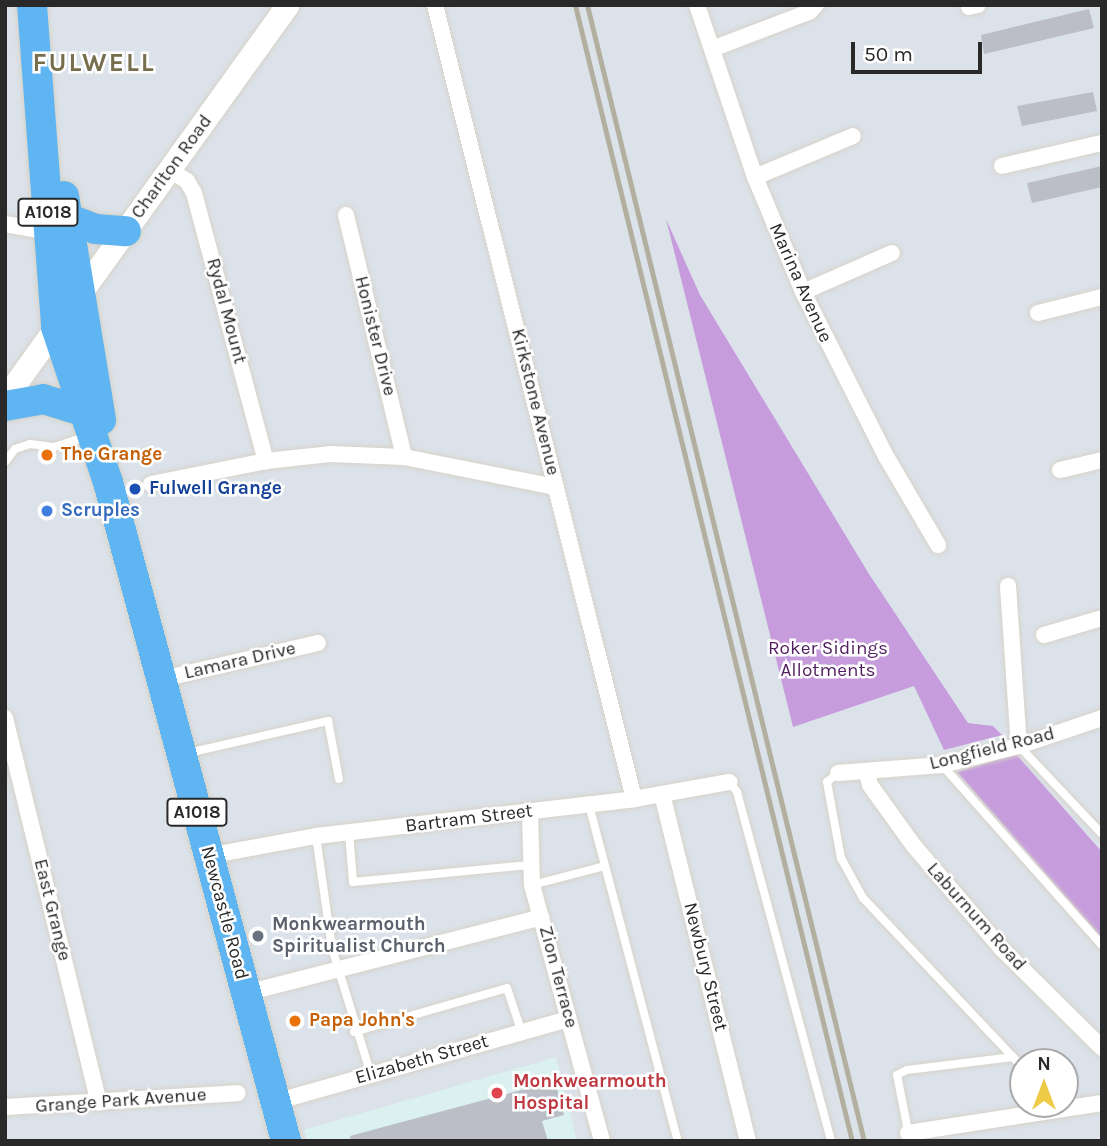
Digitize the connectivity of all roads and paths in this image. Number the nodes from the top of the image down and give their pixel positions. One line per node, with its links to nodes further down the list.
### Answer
1 (32, 5): 14 (highway, A1018)
2 (287, 5): 10 (main road, Charlton Road)
3 (435, 5): 32 (street, Kirkstone Avenue)
4 (697, 5): 6 (street, Marina Avenue)
5 (816, 5): 6 (street)
6 (712, 49): 11 (street, Marina Avenue)
7 (853, 136): 11 (street)
8 (1102, 144): 9 (street)
9 (1002, 166)
10 (171, 171): 15 (main road, Charlton Road); 27 (street, Rydal Mount)
11 (755, 177): 18 (street, Marina Avenue)
12 (346, 215): 25 (street, Honister Drive)
13 (5, 224): 14 (street)
14 (58, 225): 15 (highway); 17 (highway, A1018); 21 (highway, A1018)
15 (126, 232): 17 (main road, Charlton Road)
16 (891, 253): 18 (street)
17 (82, 291): 21 (main road, Charlton Road); 30 (highway, Newcastle Road / A1018)
18 (803, 292): 33 (street, Marina Avenue)
19 (1102, 297): 20 (street)
20 (1038, 313)
21 (56, 327): 22 (main road, Charlton Road); 24 (highway, Newcastle Road / A1018)
22 (5, 398)
23 (5, 405): 24 (highway)
24 (88, 423): 28 (lane); 30 (highway, Newcastle Road / A1018)
25 (404, 457): 27 (street); 32 (street)
26 (1102, 460): 29 (street)
27 (266, 461): 31 (street)
28 (5, 462)
29 (1060, 470)
30 (108, 482): 38 (highway, Newcastle Road / A1018)
31 (151, 484)
32 (556, 487): 49 (street, Kirkstone Avenue)
33 (939, 545)
34 (1008, 586): 41 (street)
35 (1102, 618): 36 (street)
36 (1044, 635)
37 (318, 643): 38 (street, Lamara Drive)
38 (162, 679): 42 (highway, Newcastle Road / A1018)
39 (5, 718): 72 (street, East Grange)
40 (1102, 718): 41 (street, Longfield Road)
41 (1018, 746): 43 (street, Longfield Road); 53 (lane)
42 (181, 754): 46 (lane); 55 (highway, Newcastle Road / A1018)
43 (942, 765): 45 (street, Longfield Road); 60 (lane)
44 (838, 774): 45 (street, Longfield Road); 67 (lane)
45 (867, 774): 66 (street, Laburnum Road)
46 (339, 779)
47 (729, 782): 48 (street, Bartram Street); 82 (lane)
48 (662, 794): 49 (street, Bartram Street); 81 (street, Newbury Street)
49 (634, 799): 50 (street, Bartram Street)
50 (589, 805): 51 (street, Bartram Street); 57 (lane)
51 (530, 811): 52 (street, Bartram Street); 56 (street, Zion Terrace)
52 (349, 832): 54 (street, Bartram Street); 56 (lane)
53 (1102, 834)
54 (316, 836): 55 (street, Bartram Street); 61 (lane)
55 (208, 856): 62 (highway, Newcastle Road / A1018)
56 (531, 864): 58 (street, Zion Terrace)
57 (605, 866): 58 (lane); 80 (lane)
58 (533, 885): 59 (street, Zion Terrace)
59 (541, 917): 61 (street); 63 (street, Zion Terrace)
60 (1102, 945)
61 (339, 969): 62 (street); 64 (lane)
62 (246, 993): 71 (highway, Newcastle Road / A1018)
63 (569, 1019): 65 (street, Elizabeth Street); 79 (street, Zion Terrace)
64 (354, 1032): 65 (lane); 69 (lane)
65 (522, 1032): 69 (street, Elizabeth Street)
66 (1102, 1048)
67 (1009, 1053)
68 (1009, 1057): 77 (lane)
69 (371, 1075): 71 (street, Elizabeth Street)
70 (238, 1093): 72 (street, Grange Park Avenue)
71 (275, 1102): 78 (highway, Newcastle Road / A1018)
72 (99, 1103): 75 (street, Grange Park Avenue)
73 (1102, 1103): 74 (street)
74 (1079, 1105)
75 (5, 1107)
76 (1009, 1117): 77 (street)
77 (909, 1137)
78 (286, 1141)
79 (602, 1141)
80 (678, 1141)
81 (748, 1141)
82 (831, 1141)

